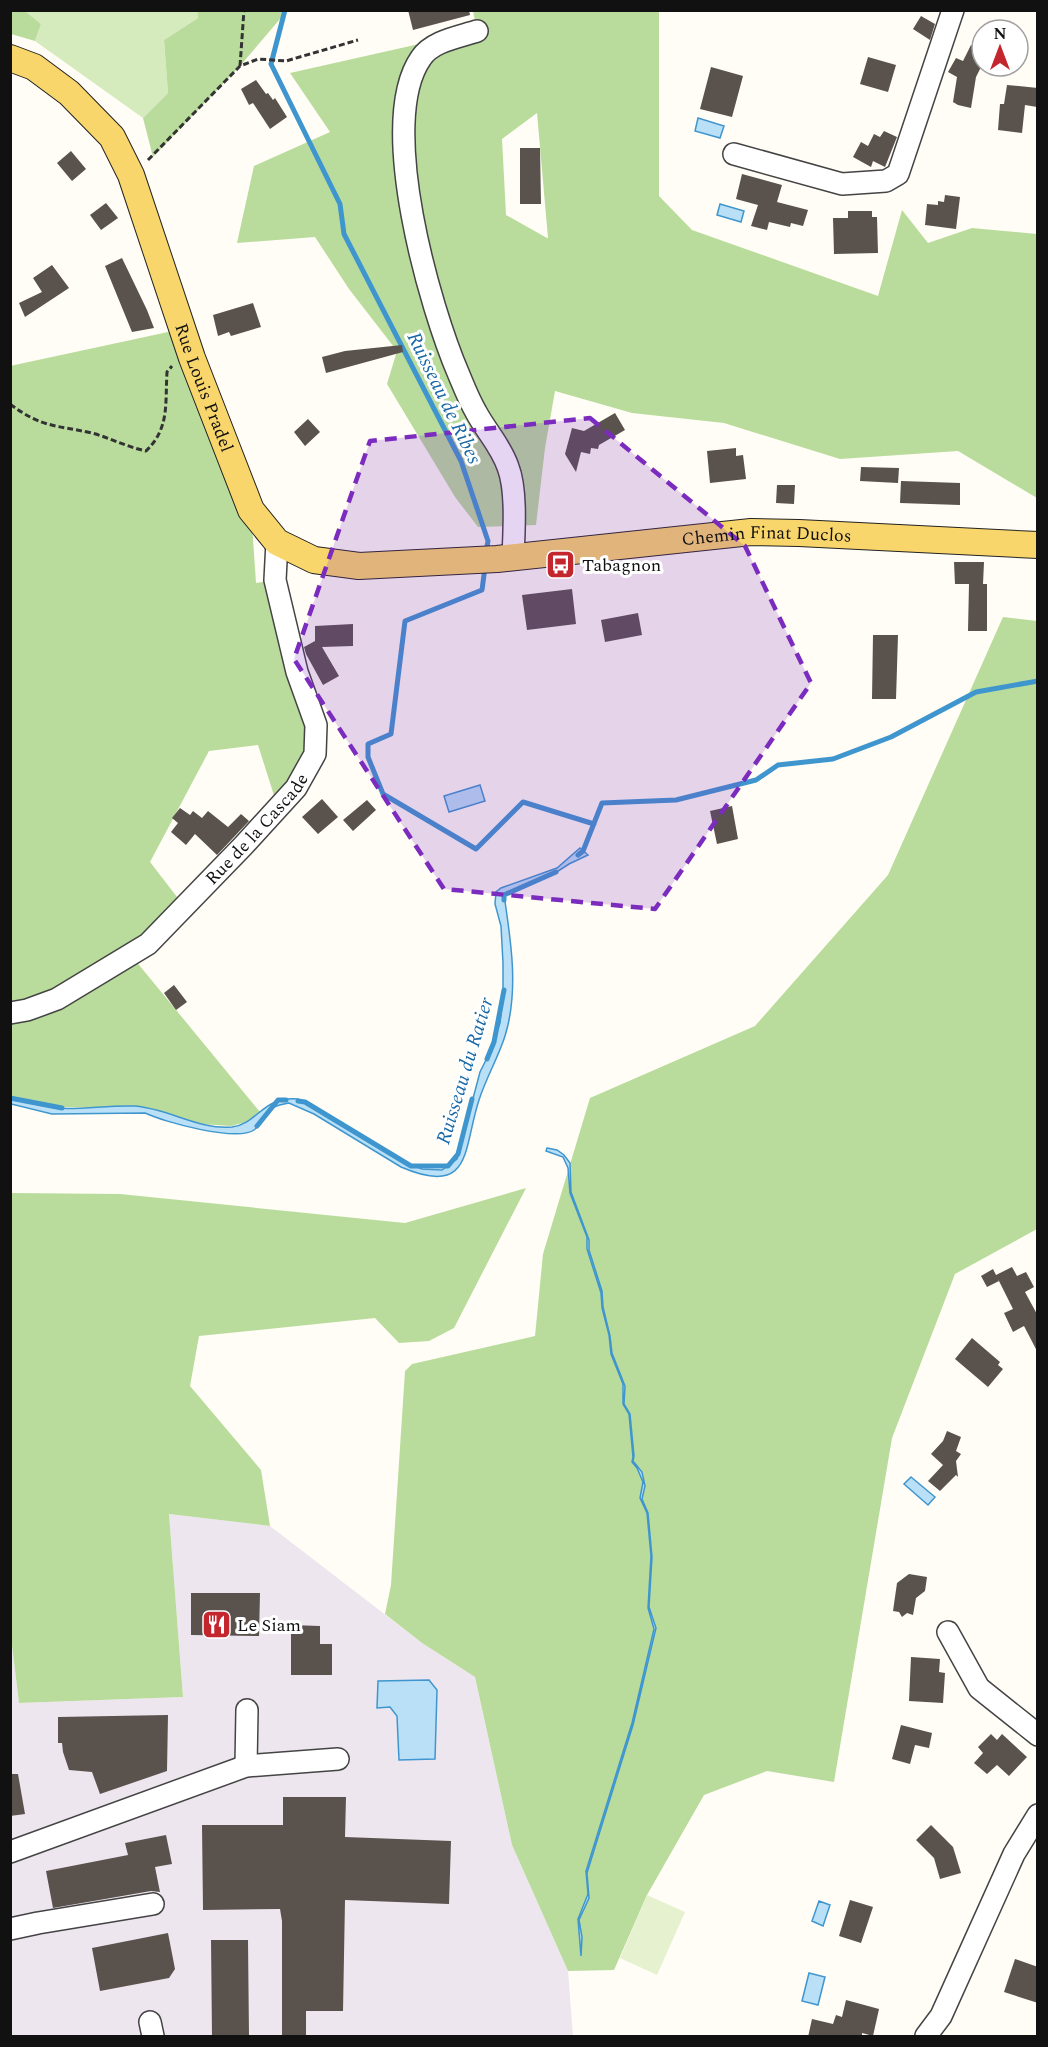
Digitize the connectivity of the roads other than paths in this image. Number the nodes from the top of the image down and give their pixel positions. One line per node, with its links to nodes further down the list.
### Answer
1 (952, 10): 4 (street)
2 (477, 31): 7 (street)
3 (10, 58): 5 (main road, Rue Louis Pradel)
4 (734, 154)
5 (277, 542): 7 (main road, Rue Louis Pradel); 8 (street, Rue de la Cascade)
6 (1038, 545): 7 (main road, Chemin Finat Duclos)
7 (505, 558)
8 (10, 1013)
9 (948, 1632): 11 (street)
10 (247, 1710): 13 (street)
11 (1038, 1735)
12 (338, 1759): 13 (street)
13 (246, 1766): 15 (street)
14 (1038, 1815): 18 (street)
15 (10, 1852)
16 (153, 1904): 17 (street)
17 (10, 1929)
18 (926, 2037)

